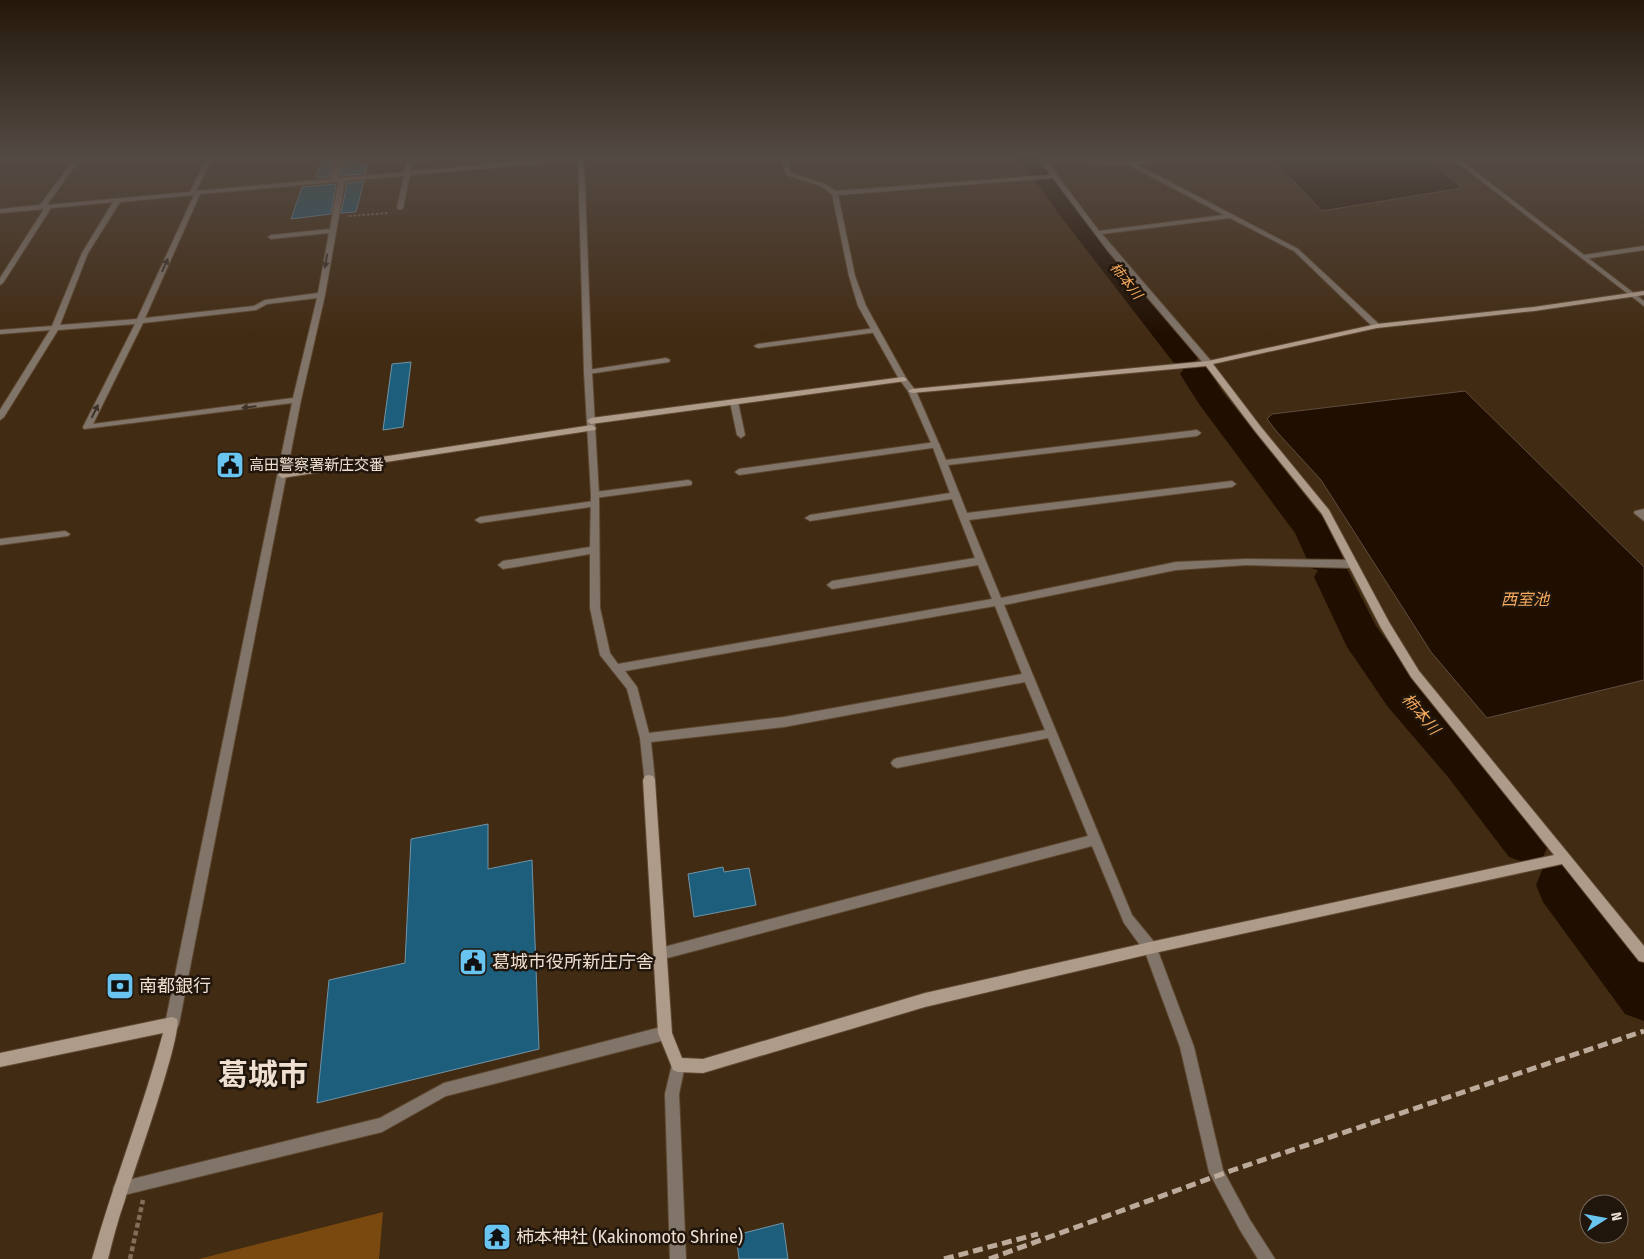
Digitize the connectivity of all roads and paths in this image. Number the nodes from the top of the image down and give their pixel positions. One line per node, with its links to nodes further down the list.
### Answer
1 (39, 218): 16 (street)
2 (107, 218): 23 (street)
3 (184, 218): 21 (street, one-way to 3)
4 (334, 218): 11 (street)
5 (583, 218): 29 (street)
6 (840, 218): 24 (street)
7 (1086, 218): 12 (street)
8 (1217, 218): 12 (street)
9 (1234, 218): 22 (street)
10 (1533, 218): 15 (street)
11 (332, 231): 13 (street); 18 (street, one-way to 18)
12 (1098, 233): 28 (street)
13 (271, 237)
14 (1644, 248): 15 (street)
15 (1584, 257): 19 (street)
16 (0, 283)
17 (1644, 293): 19 (street)
18 (320, 295): 21 (street); 32 (street)
19 (1632, 295): 20 (street); 22 (street)
20 (1644, 304)
21 (140, 321): 23 (street); 32 (street, one-way to 21)
22 (1377, 326): 28 (street)
23 (55, 328): 25 (street); 34 (street)
24 (875, 330): 26 (street); 30 (street)
25 (0, 332)
26 (758, 346)
27 (666, 360): 29 (street)
28 (1208, 363): 31 (street); 55 (street)
29 (588, 372): 35 (street)
30 (903, 379): 31 (street); 33 (street)
31 (912, 391): 38 (street)
32 (297, 400): 41 (street)
33 (734, 402): 35 (street); 37 (street)
34 (0, 417)
35 (591, 425): 41 (street); 45 (street)
36 (1197, 433): 39 (street)
37 (741, 435)
38 (936, 445): 39 (street); 40 (street)
39 (943, 463): 44 (street)
40 (739, 472)
41 (282, 475): 69 (street)
42 (688, 483): 45 (street)
43 (1232, 484): 47 (street)
44 (956, 495): 47 (street); 48 (street)
45 (594, 499): 50 (street); 53 (street)
46 (1644, 512): 49 (street)
47 (964, 517): 54 (street)
48 (810, 518)
49 (1644, 518)
50 (480, 520)
51 (65, 534): 52 (street)
52 (0, 542)
53 (595, 550): 56 (street); 59 (street)
54 (980, 561): 57 (street); 58 (street)
55 (1353, 564): 58 (street); 65 (street)
56 (503, 565)
57 (832, 585)
58 (998, 602): 59 (street); 60 (street)
59 (617, 668): 62 (street)
60 (1028, 677): 61 (street); 62 (street)
61 (1051, 733): 63 (street); 64 (street)
62 (645, 738): 67 (street)
63 (897, 764)
64 (1095, 840): 66 (street); 67 (street)
65 (1565, 858): 66 (street); 68 (street)
66 (1150, 948): 72 (street); 78 (street)
67 (660, 954): 70 (street)
68 (1644, 956)
69 (172, 1024): 71 (street); 74 (street)
70 (666, 1033): 72 (street); 73 (street)
71 (0, 1060)
72 (678, 1065): 77 (street)
73 (147, 1182): 74 (street); 76 (path)
74 (120, 1189): 75 (street)
75 (100, 1259)
76 (130, 1259)
77 (678, 1259)
78 (1267, 1259)

